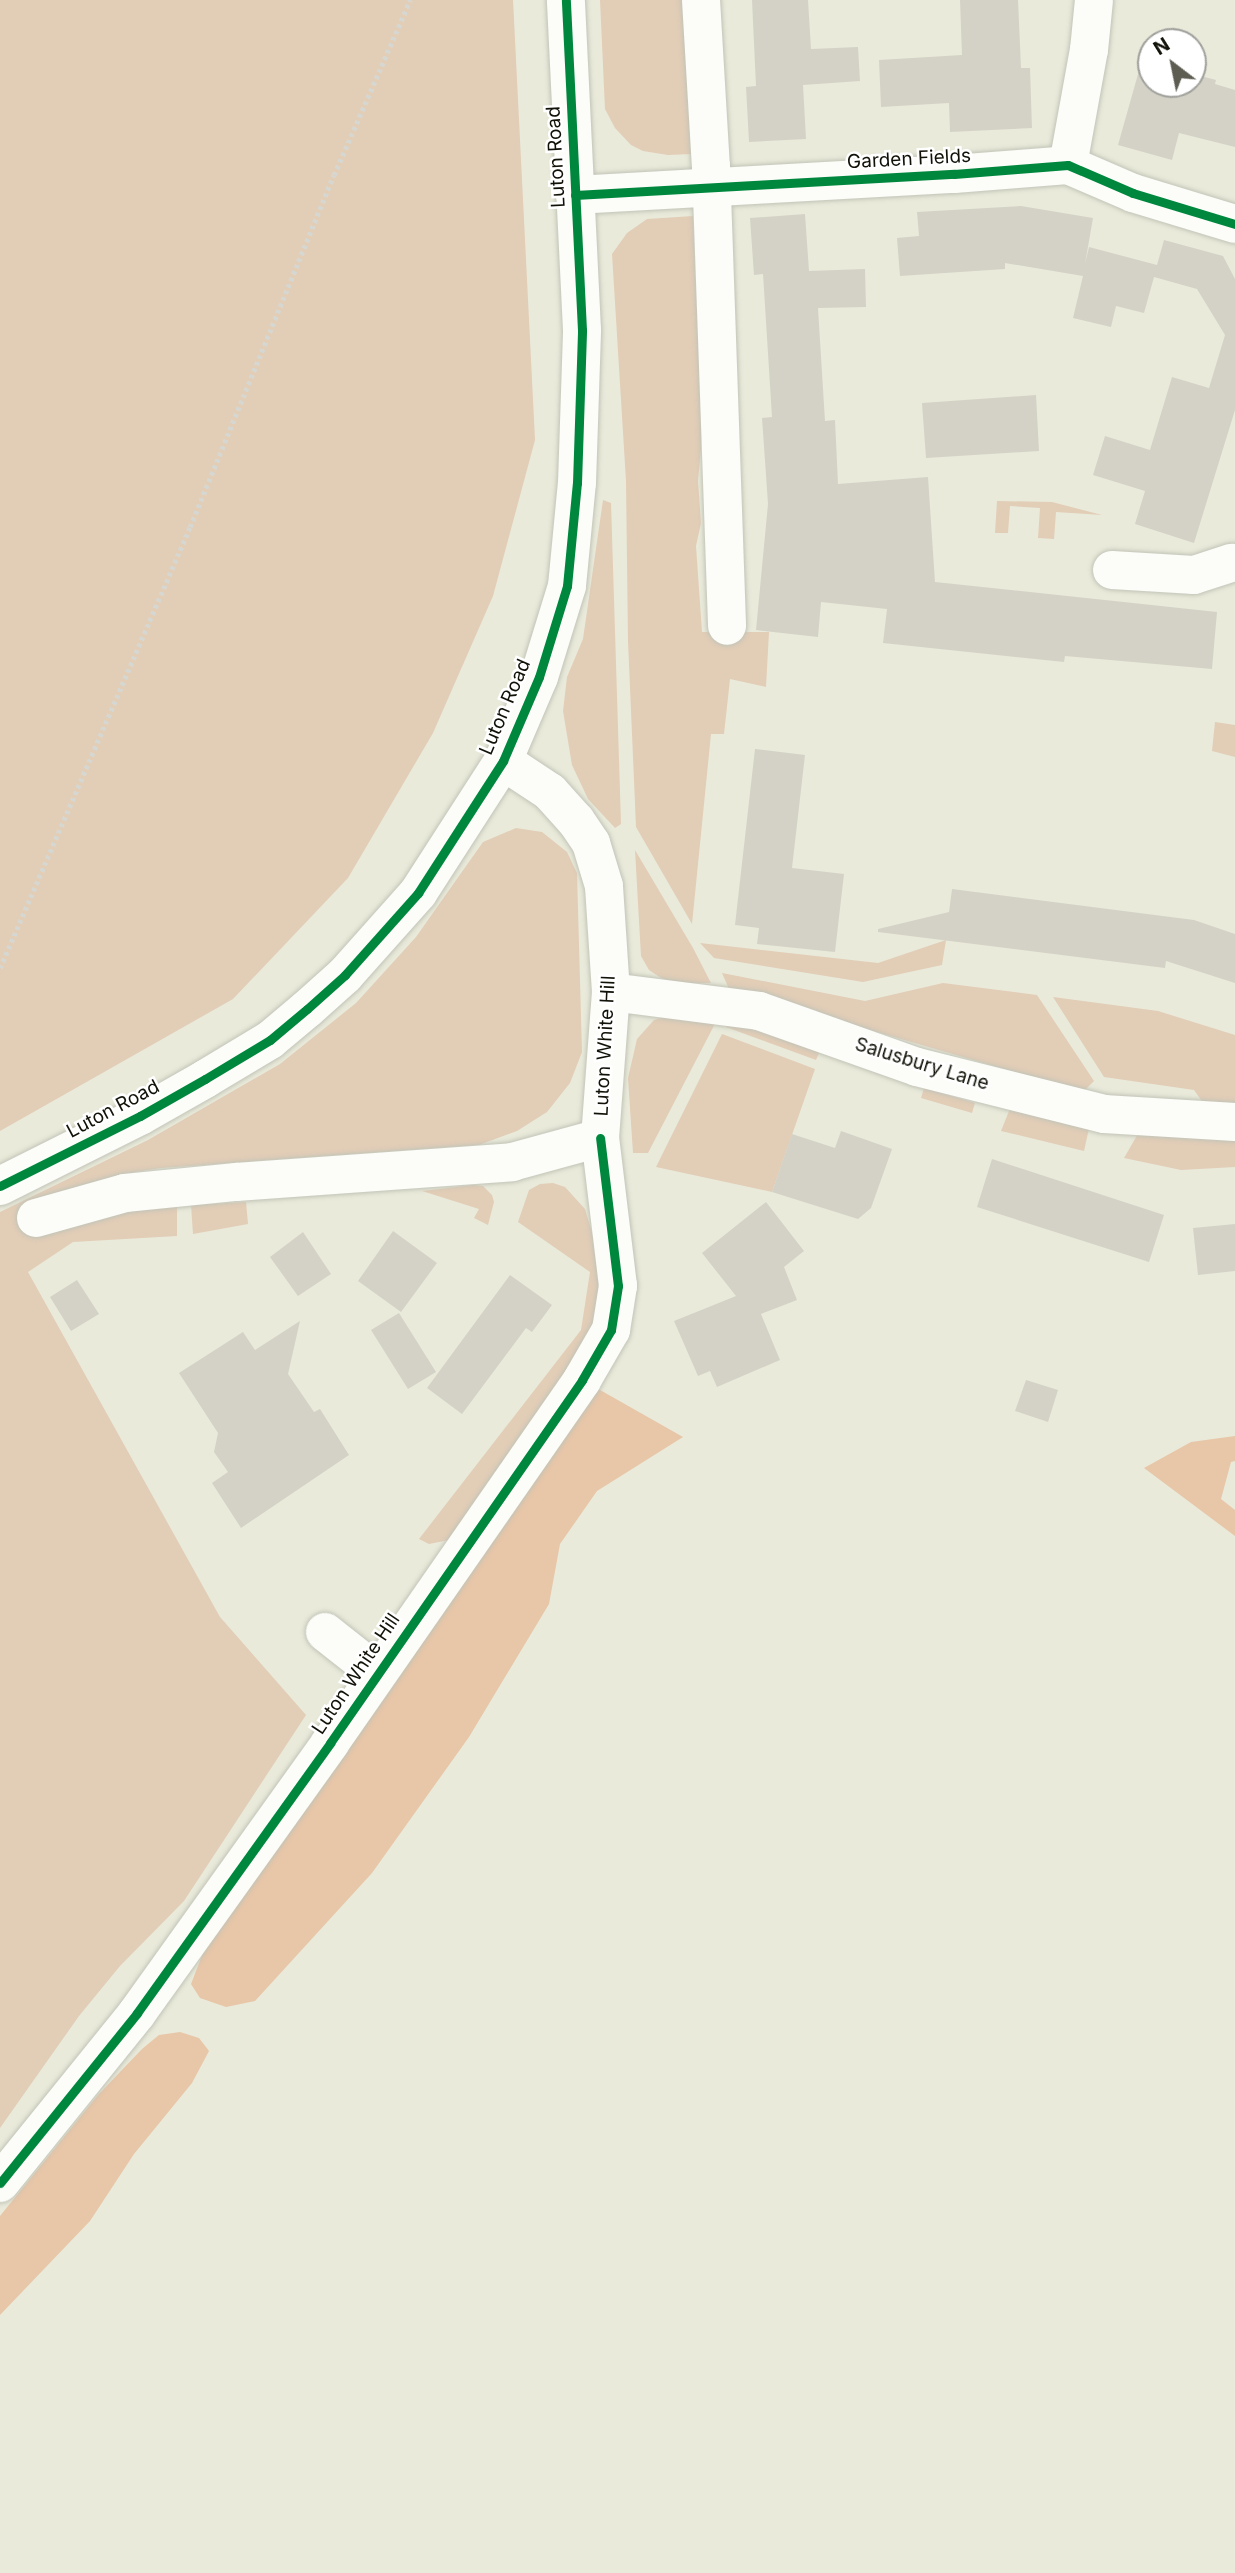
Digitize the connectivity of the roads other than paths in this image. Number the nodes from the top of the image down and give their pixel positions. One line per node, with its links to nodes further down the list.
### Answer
1 (566, 0): 6 (street, Luton Road)
2 (701, 0): 5 (street)
3 (1094, 0): 4 (street)
4 (1068, 165): 5 (street, Garden Fields); 7 (street, Garden Fields)
5 (711, 187): 6 (street, Garden Fields); 10 (street)
6 (575, 195): 11 (street, Luton Road)
7 (1235, 224)
8 (1234, 567): 9 (street)
9 (1112, 570)
10 (727, 626)
11 (503, 761): 12 (street, Luton White Hill); 15 (street, Luton Road)
12 (611, 992): 13 (street, Salusbury Lane); 14 (street, Luton White Hill)
13 (1235, 1122)
14 (600, 1138): 16 (street); 18 (street, Luton White Hill)
15 (0, 1186)
16 (36, 1218)
17 (325, 1632): 18 (street)
18 (377, 1673): 19 (street, Luton White Hill)
19 (0, 2183)

